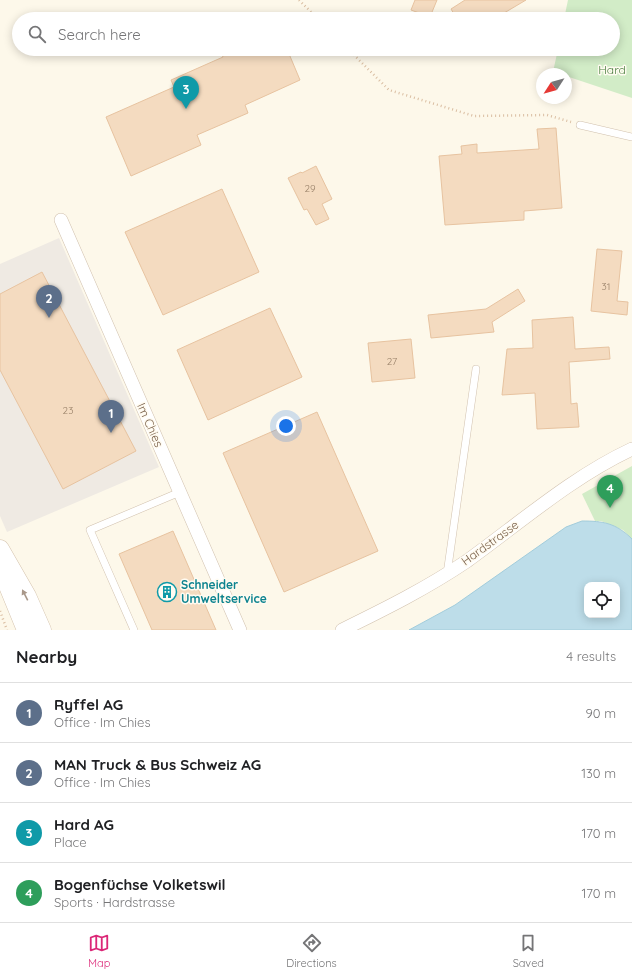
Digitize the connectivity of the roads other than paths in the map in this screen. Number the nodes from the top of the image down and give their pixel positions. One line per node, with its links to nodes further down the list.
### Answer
1 (580, 125): 2 (lane)
2 (632, 137)
3 (61, 220): 6 (street, Im Chies)
4 (476, 369): 9 (lane)
5 (632, 449): 9 (street, Hardstrasse)
6 (180, 492): 12 (lane); 13 (street, Im Chies)
7 (0, 549): 11 (main road, one-way to 7)
8 (0, 559): 10 (main road)
9 (447, 574): 14 (street, Hardstrasse)
10 (26, 630)
11 (42, 630)
12 (134, 630)
13 (240, 630)
14 (342, 630)

